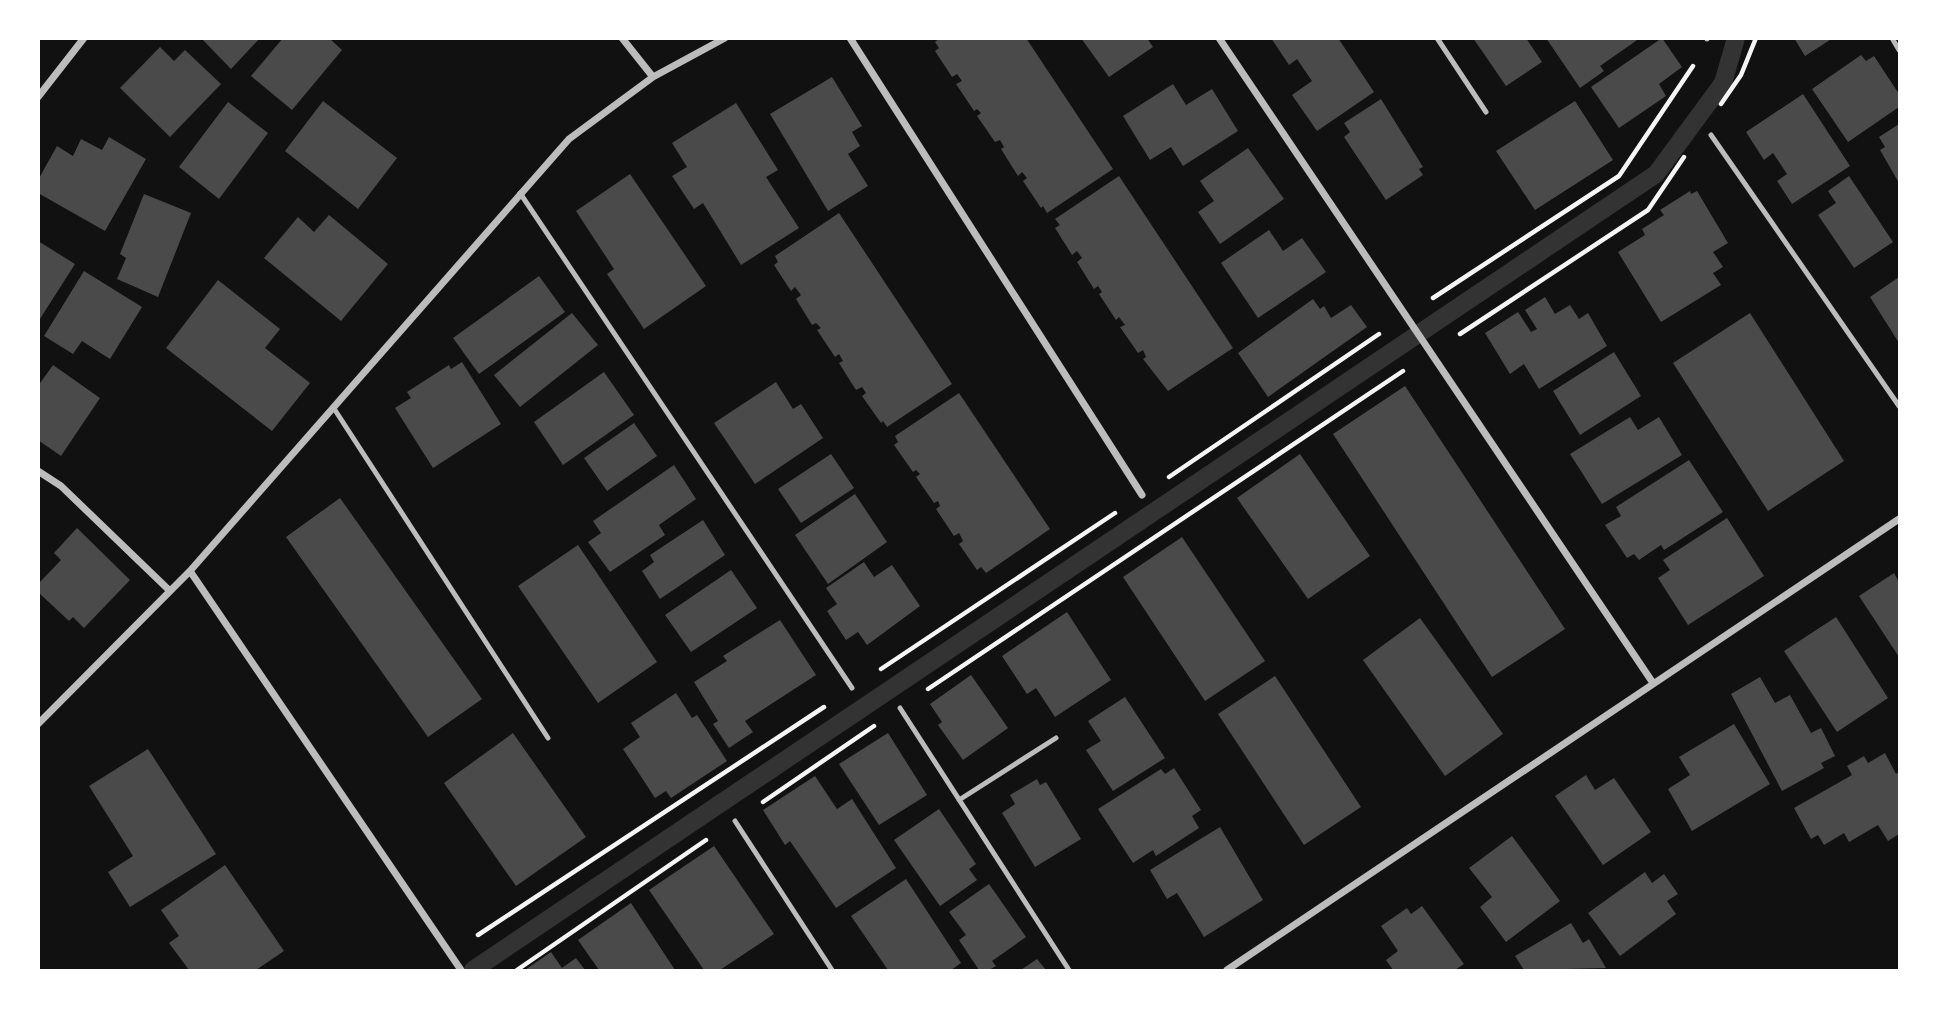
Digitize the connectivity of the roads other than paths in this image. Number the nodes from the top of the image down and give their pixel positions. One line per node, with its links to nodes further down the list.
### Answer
1 (84, 38): 10 (street)
2 (622, 38): 9 (street)
3 (724, 38): 9 (street)
4 (850, 38): 17 (street)
5 (1219, 38): 21 (street)
6 (1437, 38): 11 (lane)
7 (1892, 38): 8 (lane)
8 (1899, 50)
9 (653, 77): 13 (street)
10 (38, 97)
11 (1486, 112)
12 (1711, 135): 14 (lane)
13 (520, 193): 15 (street); 22 (lane)
14 (1899, 406)
15 (333, 407): 19 (street); 25 (lane)
16 (38, 471): 20 (street)
17 (1142, 495)
18 (1899, 519): 21 (street)
19 (190, 571): 20 (street); 29 (street)
20 (170, 592): 24 (street)
21 (1653, 683): 32 (street)
22 (852, 688)
23 (900, 708): 27 (lane)
24 (38, 724)
25 (548, 738)
26 (1056, 738): 27 (lane)
27 (959, 800): 31 (lane)
28 (735, 821): 30 (lane)
29 (461, 971)
30 (832, 971)
31 (1069, 971)
32 (1227, 971)

